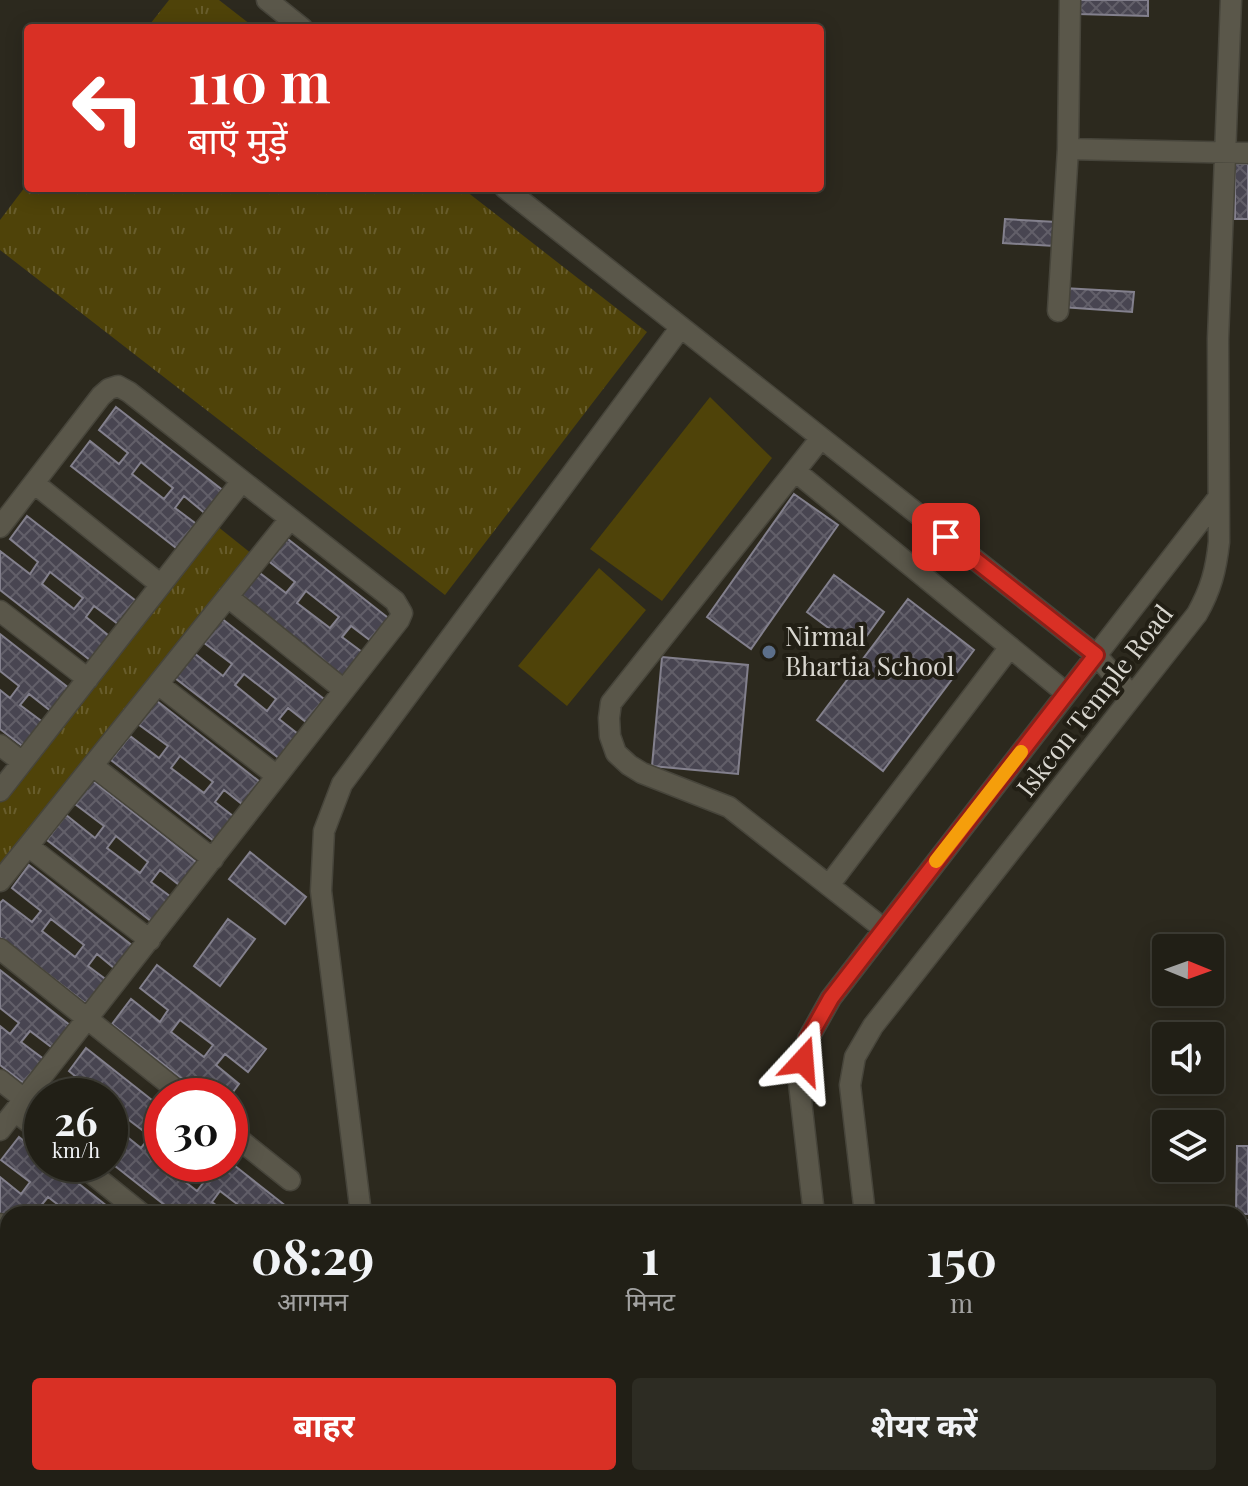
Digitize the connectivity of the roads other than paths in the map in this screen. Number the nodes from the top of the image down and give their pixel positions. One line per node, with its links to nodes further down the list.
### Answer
1 (267, 0): 4 (street)
2 (1070, 0): 5 (street)
3 (1231, 0): 6 (street, Iskcon Temple Road)
4 (297, 24)
5 (1068, 149): 6 (street); 9 (street)
6 (1226, 153): 7 (street); 15 (street, Iskcon Temple Road)
7 (1248, 153)
8 (510, 192): 10 (street)
9 (1058, 311)
10 (681, 327): 11 (street); 50 (street)
11 (821, 438): 12 (street); 22 (street)
12 (795, 471): 21 (street); 36 (street)
13 (242, 481): 14 (street); 16 (street); 18 (street)
14 (34, 483): 17 (street); 18 (street)
15 (1218, 498): 22 (street, Iskcon Temple Road); 27 (street, Iskcon Temple Road)
16 (290, 519): 19 (street); 25 (street)
17 (0, 527)
18 (161, 585): 23 (street)
19 (228, 597): 24 (street); 25 (street)
20 (0, 611): 23 (street)
21 (1010, 647): 26 (street); 36 (street)
22 (1096, 655): 26 (street, Iskcon Temple Road); 27 (street)
23 (88, 679): 29 (street)
24 (158, 684): 30 (street); 31 (street)
25 (344, 690): 31 (street)
26 (1066, 693): 37 (street, Iskcon Temple Road)
27 (1132, 696): 52 (street, Iskcon Temple Road)
28 (0, 745): 29 (street)
29 (22, 762): 32 (street)
30 (93, 766): 33 (street); 34 (street)
31 (277, 776): 34 (street)
32 (0, 791)
33 (28, 846): 35 (street); 38 (street)
34 (213, 859): 38 (street)
35 (0, 881)
36 (829, 885): 37 (street)
37 (884, 929): 51 (street, Iskcon Temple Road)
38 (150, 940): 40 (street)
39 (0, 949): 40 (street)
40 (88, 1019): 41 (street); 43 (street)
41 (162, 1078)
42 (0, 1080): 43 (street)
43 (19, 1105): 44 (street); 45 (street)
44 (24, 1111)
45 (0, 1130)
46 (248, 1146): 47 (street)
47 (290, 1180)
48 (102, 1182): 49 (street)
49 (132, 1206)
50 (360, 1206)
51 (813, 1206)
52 (864, 1206)

